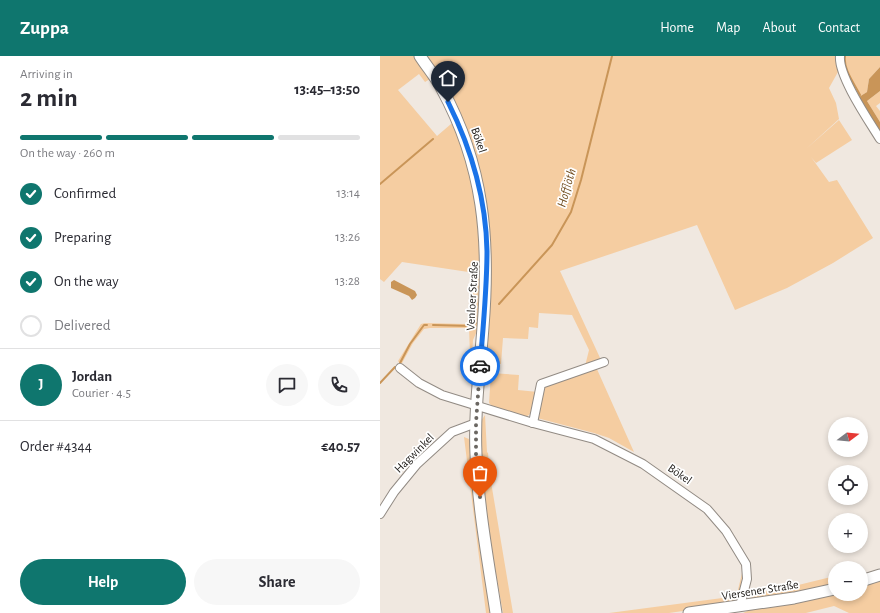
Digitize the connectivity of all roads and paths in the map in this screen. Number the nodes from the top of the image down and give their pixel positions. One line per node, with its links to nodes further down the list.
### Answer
1 (420, 56): 4 (main road, Bökel)
2 (840, 56): 3 (street)
3 (880, 139)
4 (475, 172): 7 (main road, Venloer Straße)
5 (604, 362): 9 (street)
6 (400, 368): 7 (street, Bökel)
7 (477, 407): 8 (main road, Venloer Straße); 9 (street, Bökel)
8 (476, 423): 10 (street, Hagwinkel); 15 (main road, Venloer Straße)
9 (533, 423): 14 (street, Bökel)
10 (380, 514)
11 (880, 575): 12 (main road)
12 (868, 579)
13 (828, 591): 14 (main road, Viersener Straße)
14 (740, 606): 16 (main road, Viersener Straße)
15 (496, 613)
16 (689, 613)

